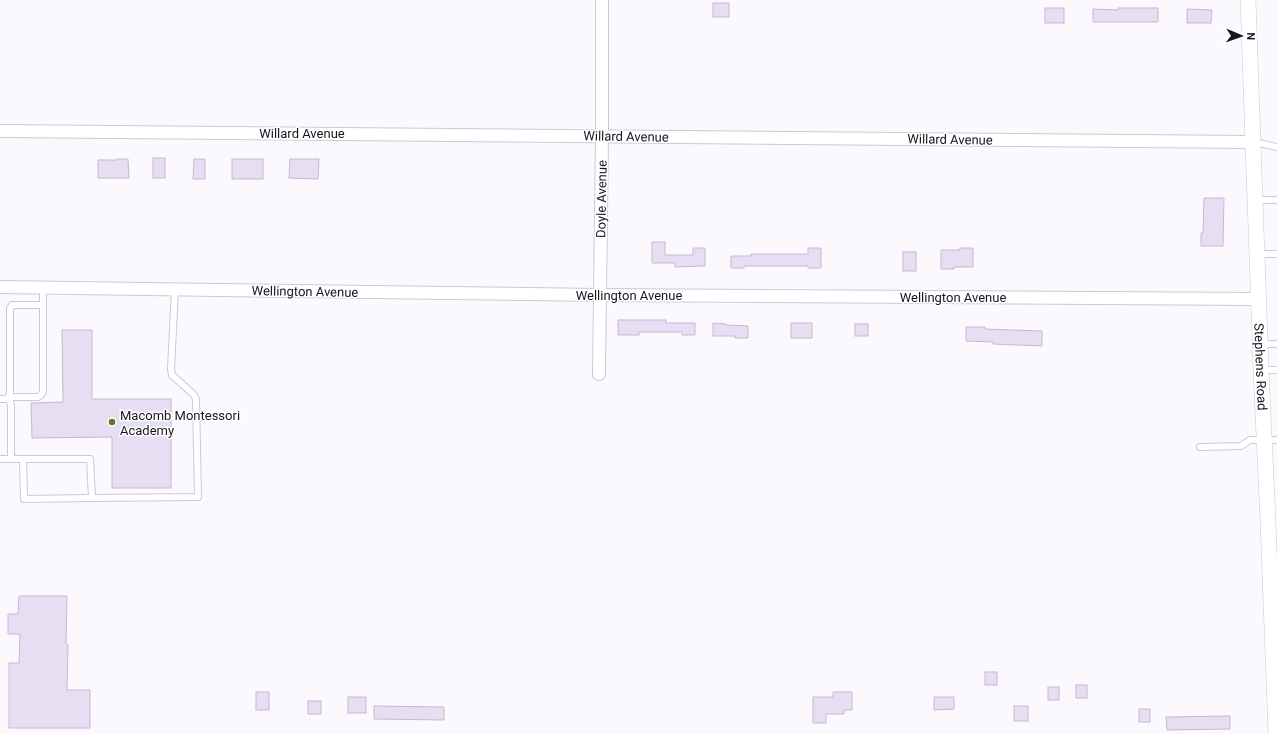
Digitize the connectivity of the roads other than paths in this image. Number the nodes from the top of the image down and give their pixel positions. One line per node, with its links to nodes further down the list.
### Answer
1 (602, 0): 4 (street, Doyle Avenue)
2 (1248, 0): 5 (street, Stephens Road)
3 (0, 131): 4 (street, Willard Avenue)
4 (602, 136): 5 (street, Willard Avenue); 14 (street, Doyle Avenue)
5 (1252, 142): 6 (lane); 7 (street, Stephens Road)
6 (1277, 147)
7 (1254, 200): 8 (lane); 9 (street, Stephens Road)
8 (1277, 200)
9 (1256, 254): 10 (lane); 15 (street, Stephens Road)
10 (1277, 254)
11 (0, 287): 12 (street, Wellington Avenue)
12 (43, 288): 13 (street, Wellington Avenue); 16 (lane)
13 (175, 289): 14 (street, Wellington Avenue); 29 (lane)
14 (599, 295): 15 (street, Wellington Avenue); 21 (street, Doyle Avenue)
15 (1258, 299): 17 (street, Stephens Road)
16 (43, 305): 22 (lane); 22 (lane)
17 (1260, 344): 18 (lane); 19 (street, Stephens Road)
18 (1277, 344)
19 (1260, 370): 20 (lane); 24 (street, Stephens Road)
20 (1277, 370)
21 (599, 374)
22 (9, 397): 23 (lane); 27 (lane)
23 (0, 399)
24 (1270, 440): 25 (lane); 30 (street, Stephens Road)
25 (1200, 447)
26 (0, 459): 27 (lane)
27 (11, 459): 28 (lane)
28 (23, 459): 29 (lane); 29 (lane)
29 (92, 498)
30 (1273, 522): 31 (street, Stephens Road)
31 (1276, 734)

